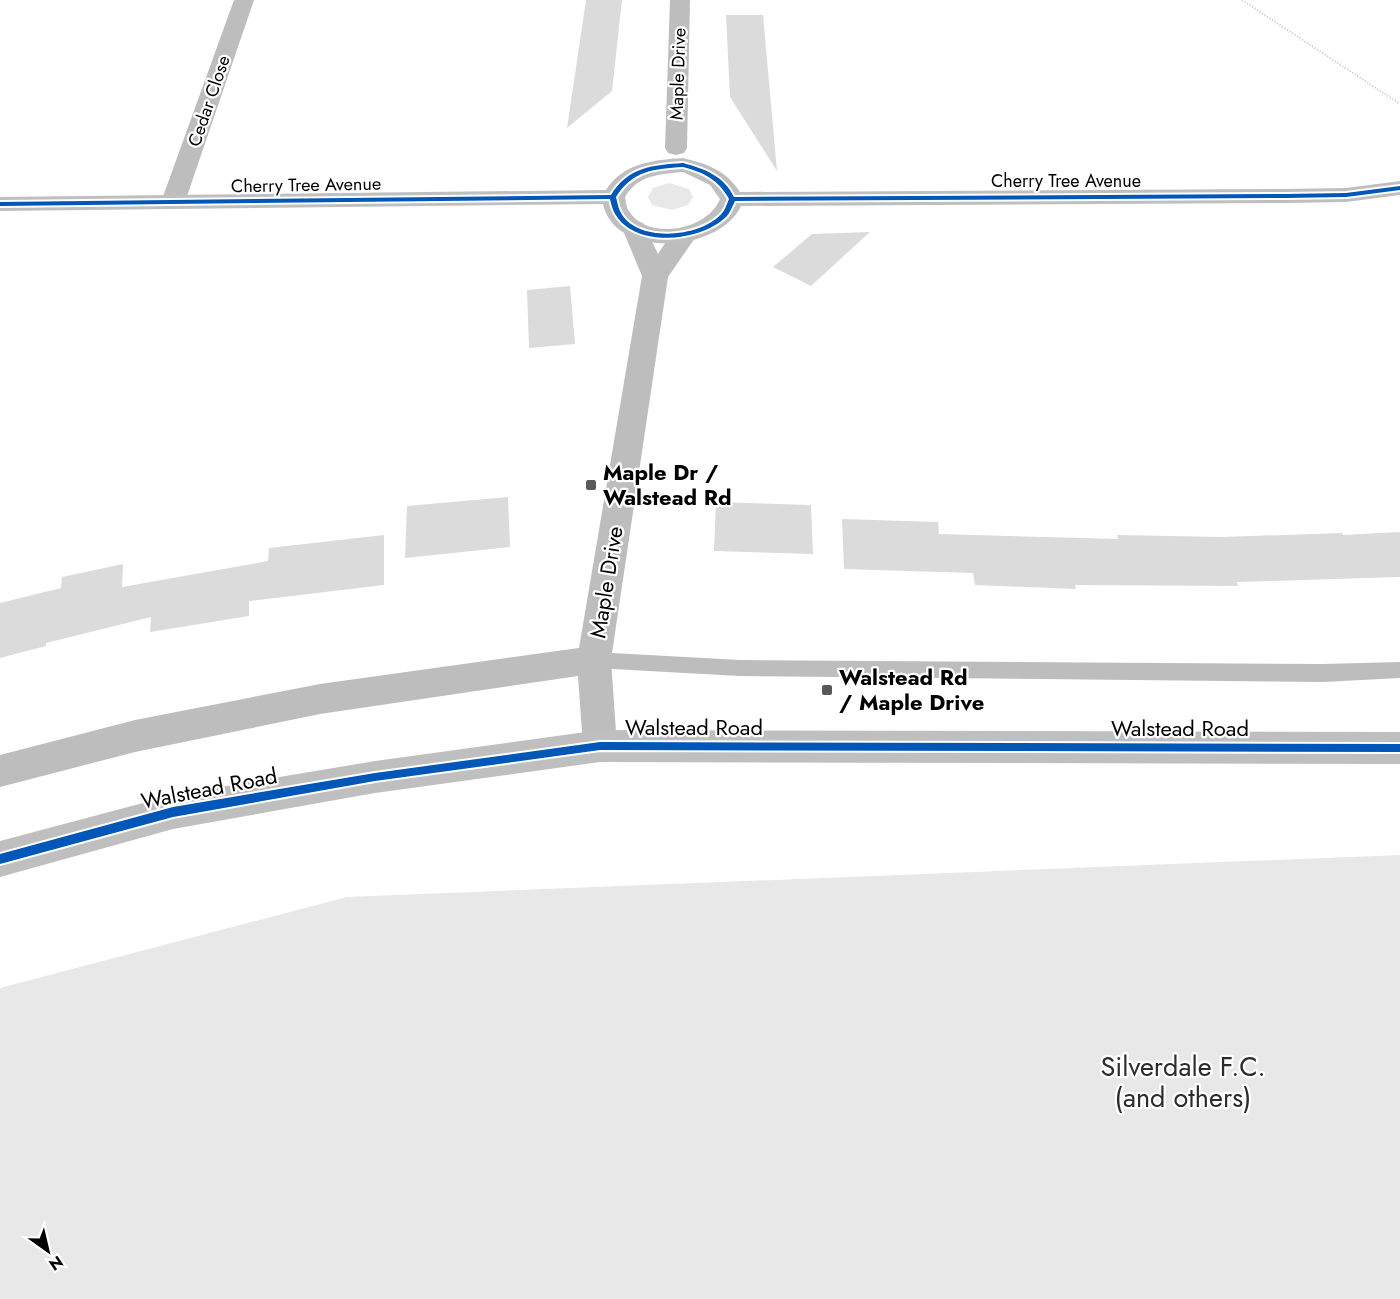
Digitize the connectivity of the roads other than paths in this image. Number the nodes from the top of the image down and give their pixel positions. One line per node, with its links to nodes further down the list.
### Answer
1 (244, 0): 9 (street, Cedar Close)
2 (680, 0): 3 (street, Maple Drive)
3 (676, 148): 4 (street, Maple Drive); 5 (street, Maple Drive)
4 (650, 167): 5 (street, Maple Drive); 7 (street, Maple Drive)
5 (707, 171): 8 (street, Maple Drive)
6 (1400, 188): 8 (street, Cherry Tree Avenue)
7 (613, 197): 9 (street, Cherry Tree Avenue); 11 (street)
8 (732, 199): 12 (street)
9 (174, 202): 10 (street, Cherry Tree Avenue)
10 (0, 204)
11 (634, 228): 12 (street); 13 (street)
12 (685, 235): 13 (street, Maple Drive)
13 (655, 276): 14 (street, Maple Drive)
14 (594, 660): 15 (lane); 16 (street, Maple Drive); 18 (street)
15 (1400, 670)
16 (600, 746): 17 (street, Walstead Road); 19 (street, Walstead Road)
17 (1400, 748)
18 (0, 771)
19 (0, 859)

